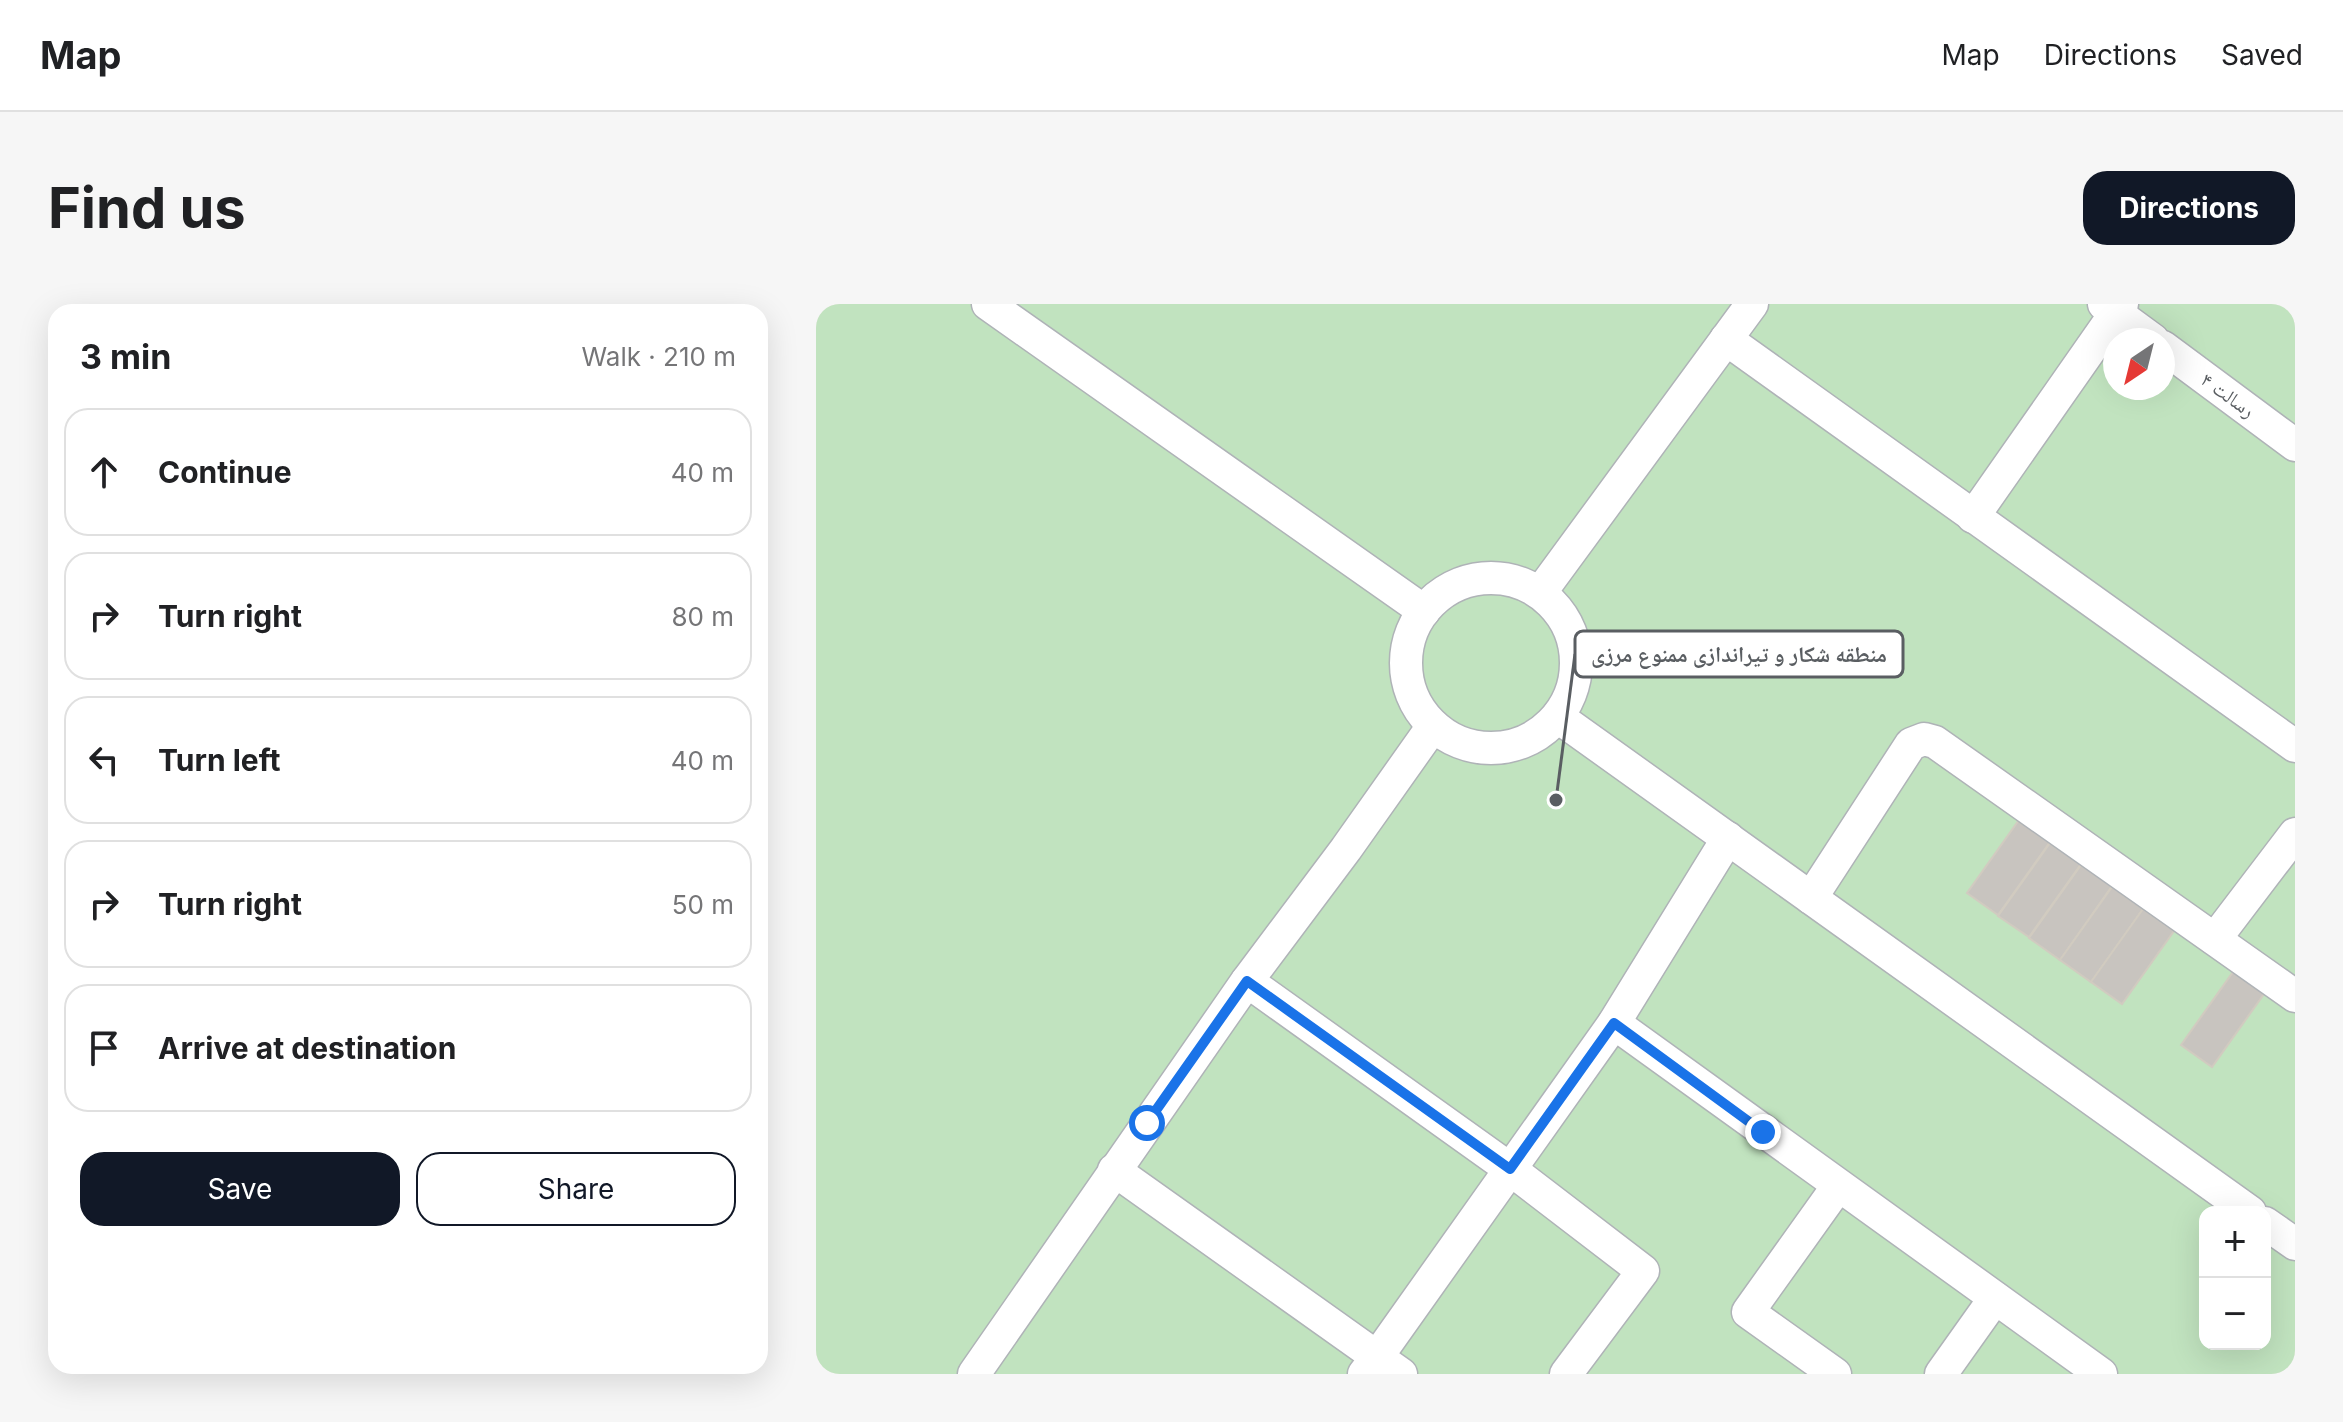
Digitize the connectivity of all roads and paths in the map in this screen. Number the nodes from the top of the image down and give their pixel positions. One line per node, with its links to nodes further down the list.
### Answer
1 (988, 304): 10 (street)
2 (1752, 304): 5 (street)
3 (2114, 307): 4 (street); 8 (street)
4 (2139, 328)
5 (1726, 339): 8 (street); 9 (street)
6 (2175, 356): 7 (street, رسالت ۴)
7 (2295, 443)
8 (1973, 517): 13 (street)
9 (1540, 593): 10 (street); 11 (street)
10 (1424, 611): 12 (street)
11 (1558, 717): 12 (street); 15 (street)
12 (1433, 726): 18 (street)
13 (2295, 746)
14 (2295, 834): 17 (street)
15 (1728, 838): 16 (street); 20 (street)
16 (1811, 898): 17 (street); 24 (street)
17 (2215, 939): 19 (street)
18 (1247, 981): 21 (street); 22 (street)
19 (2295, 996)
20 (1614, 1023): 21 (street); 23 (street)
21 (1510, 1169): 28 (street); 30 (street)
22 (1114, 1170): 28 (street); 29 (street)
23 (1838, 1186): 27 (street); 31 (street)
24 (2242, 1206)
25 (2271, 1227): 26 (street)
26 (2295, 1244)
27 (1995, 1298): 32 (street); 33 (street)
28 (1381, 1368)
29 (974, 1374)
30 (1566, 1374)
31 (1835, 1374)
32 (1941, 1374)
33 (2101, 1374)

